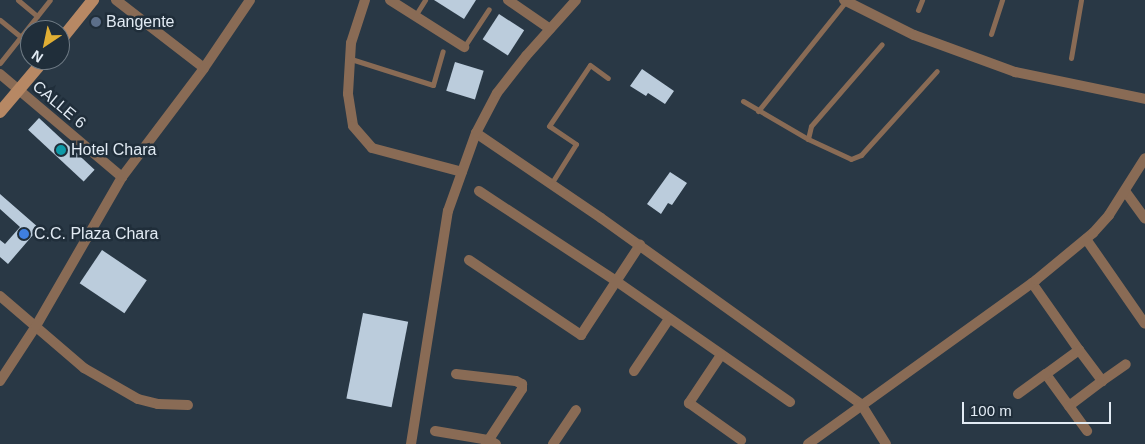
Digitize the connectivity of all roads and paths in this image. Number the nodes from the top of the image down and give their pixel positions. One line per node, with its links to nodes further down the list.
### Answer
1 (18, 0): 17 (lane)
2 (50, 0): 17 (lane)
3 (93, 0): 21 (street)
4 (116, 0): 32 (street)
5 (250, 0): 32 (street)
6 (364, 0): 30 (street)
7 (390, 0): 18 (street)
8 (425, 0): 18 (lane)
9 (508, 0): 22 (street)
10 (576, 0): 22 (street)
11 (922, 0): 16 (lane)
12 (1002, 0): 23 (lane)
13 (1081, 0): 29 (lane)
14 (845, 1): 38 (street); 40 (lane)
15 (489, 9): 27 (lane)
16 (918, 10)
17 (37, 16): 20 (lane)
18 (415, 16): 27 (street)
19 (0, 20): 24 (lane)
20 (34, 20)
21 (70, 29)
22 (550, 29): 42 (street)
23 (990, 34)
24 (20, 36)
25 (20, 38): 31 (lane)
26 (882, 44): 43 (lane)
27 (464, 47)
28 (442, 51): 30 (lane)
29 (1071, 58)
30 (350, 59): 45 (street)
31 (0, 63)
32 (204, 68): 46 (street)
33 (36, 70): 37 (street)
34 (937, 71): 43 (lane)
35 (0, 74): 37 (street, CALLE 6)
36 (608, 78): 47 (lane)
37 (19, 91): 41 (street); 46 (street, CALLE 6)
38 (1145, 99)
39 (742, 101): 40 (lane)
40 (758, 111): 43 (lane)
41 (0, 112)
42 (476, 133): 45 (street); 47 (street)
43 (808, 139)
44 (1145, 158): 49 (street)
45 (462, 172): 78 (street)
46 (122, 177): 59 (street)
47 (551, 184): 52 (street)
48 (479, 191): 54 (street)
49 (1126, 191): 50 (street); 51 (street)
50 (1145, 219)
51 (1086, 239): 55 (street); 58 (street)
52 (640, 246): 54 (street); 70 (street)
53 (469, 260): 54 (street)
54 (616, 281): 57 (street)
55 (1032, 283): 60 (street); 70 (street)
56 (0, 296): 59 (street)
57 (669, 319): 61 (street); 63 (street)
58 (1145, 324)
59 (36, 326): 66 (street); 71 (street)
60 (1079, 350): 65 (street); 67 (street)
61 (721, 355): 69 (street); 76 (street)
62 (1126, 364): 67 (street)
63 (634, 371)
64 (456, 374): 77 (street)
65 (1046, 374): 68 (street); 72 (street)
66 (0, 381)
67 (1102, 381): 72 (street)
68 (1018, 394)
69 (790, 402)
70 (861, 404): 80 (street); 81 (street)
71 (188, 405)
72 (1070, 406): 75 (street)
73 (576, 410): 79 (street)
74 (435, 431): 77 (street)
75 (1087, 431)
76 (741, 440)
77 (490, 442)
78 (411, 444)
79 (553, 444)
80 (808, 444)
81 (886, 444)

